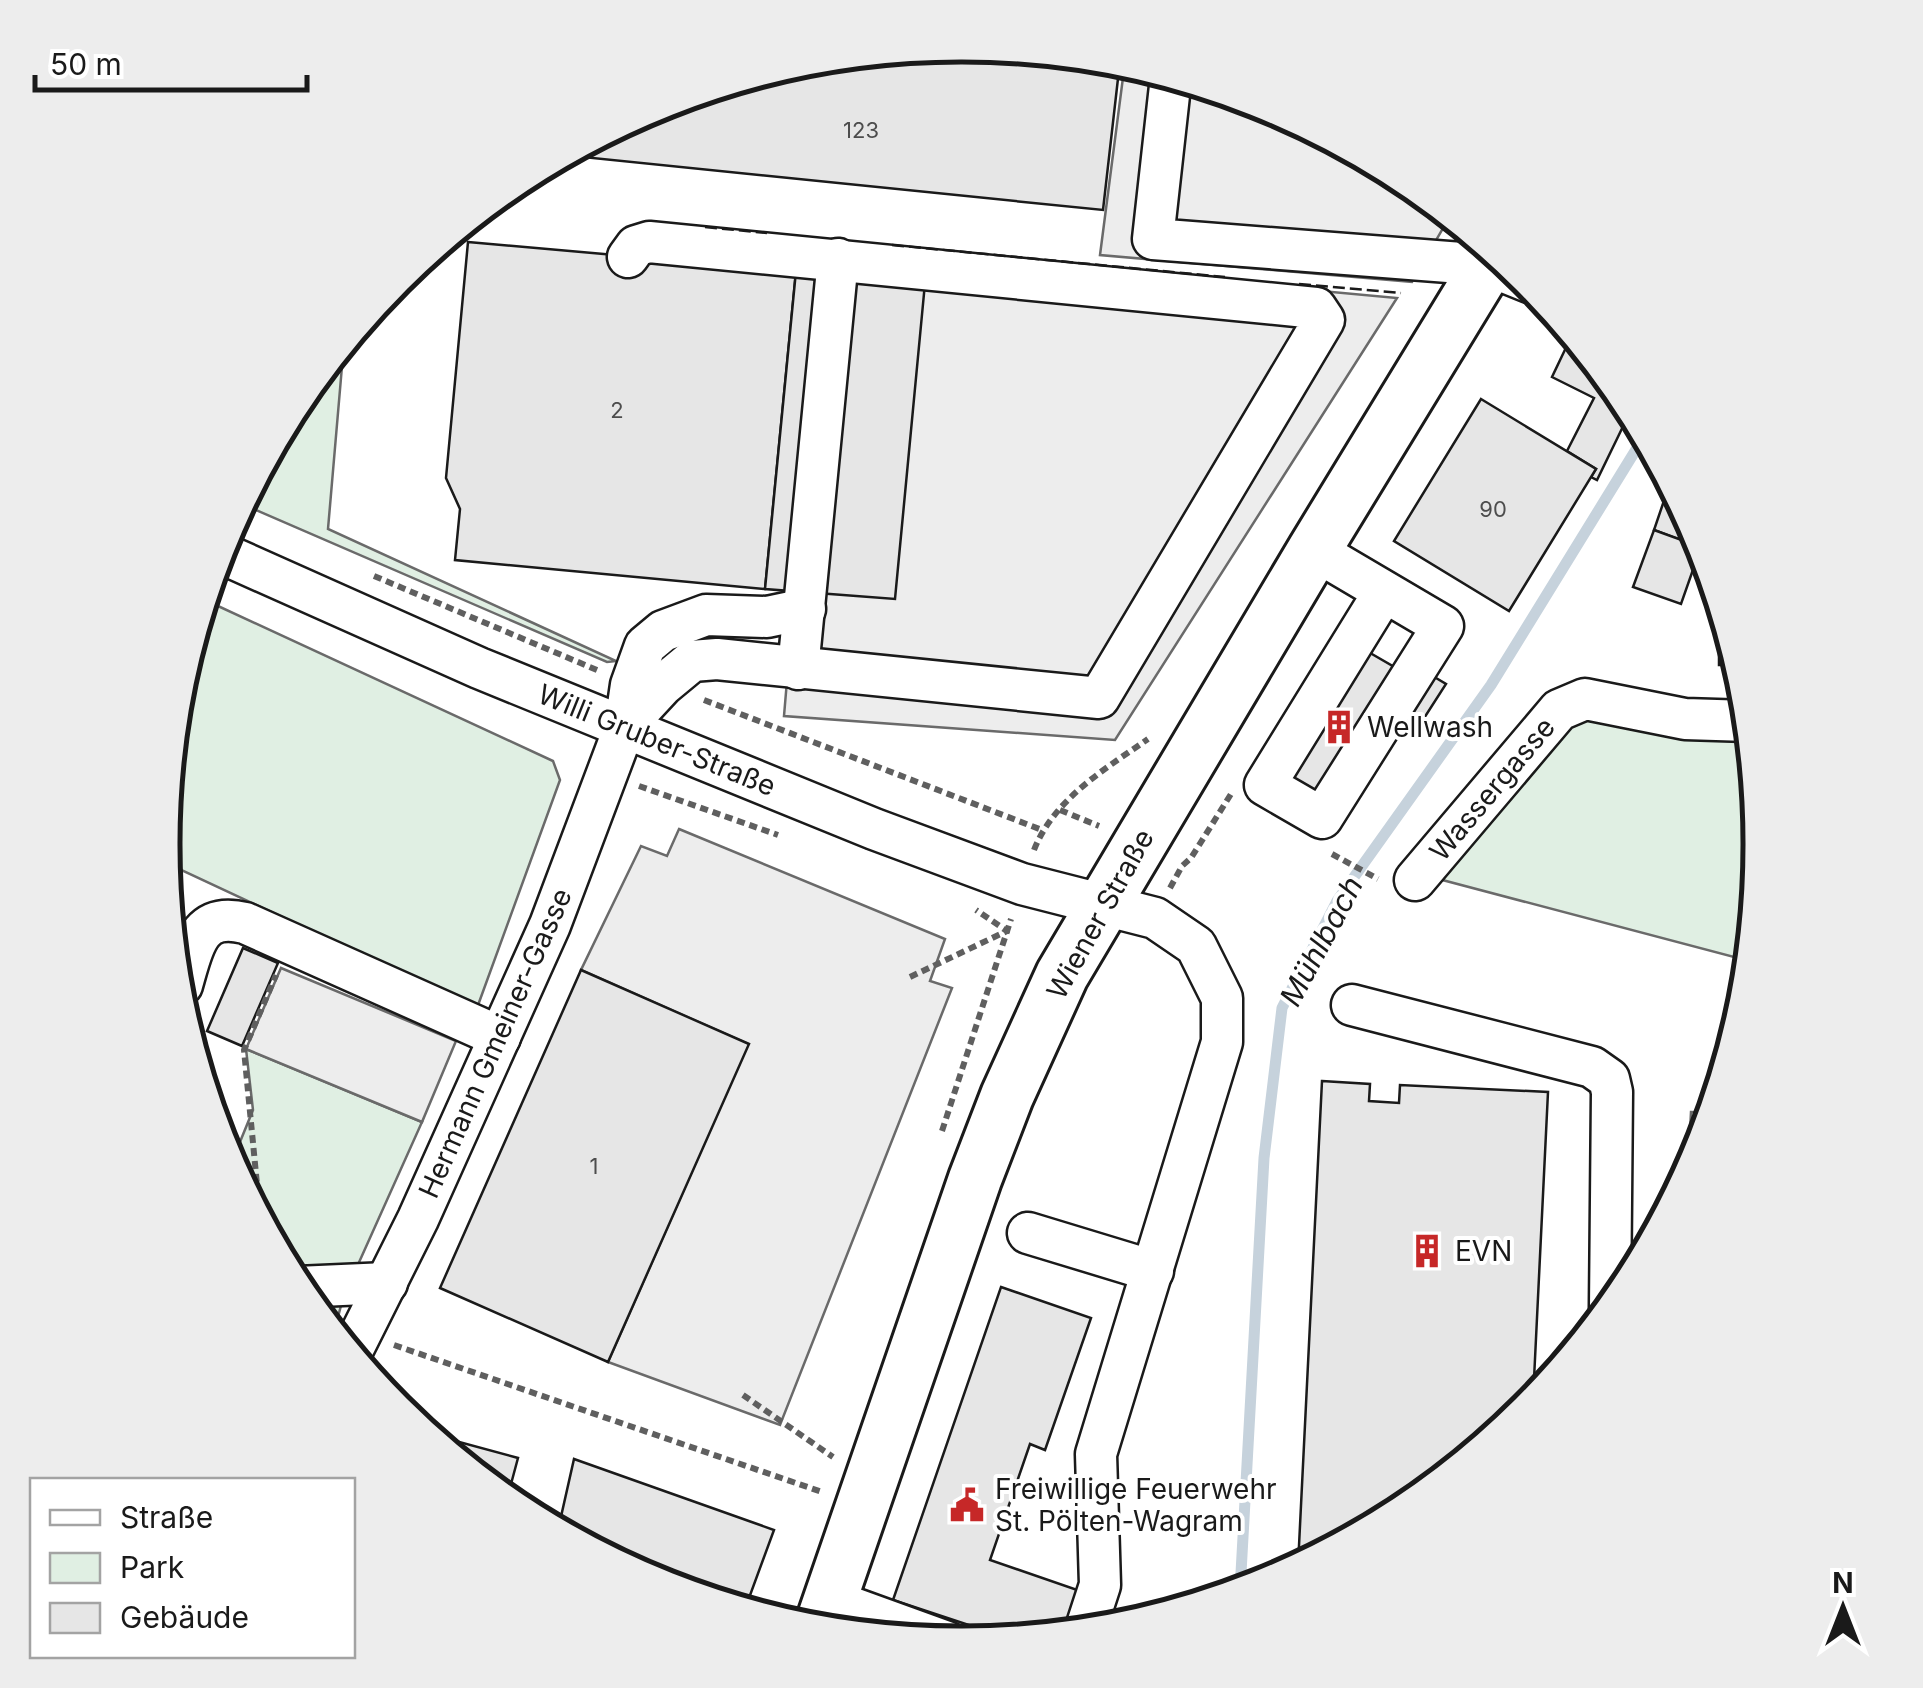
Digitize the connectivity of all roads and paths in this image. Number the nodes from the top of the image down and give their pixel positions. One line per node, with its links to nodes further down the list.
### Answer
1 (1169, 91): 2 (street)
2 (1256, 248): 5 (street); 7 (street)
3 (628, 257): 4 (street)
4 (838, 260): 7 (street); 11 (street)
5 (1487, 266)
6 (1498, 276): 8 (main road, Wiener Straße)
7 (1253, 302): 12 (street)
8 (1314, 550): 10 (street); 17 (main road, Wiener Straße)
9 (234, 559): 14 (street, Willi Gruber-Straße)
10 (1384, 592): 10 (street)
11 (805, 609): 12 (street); 14 (street)
12 (798, 669): 14 (street)
13 (1733, 721): 16 (street, Wassergasse)
14 (624, 726): 17 (street, Willi Gruber-Straße); 23 (street, Hermann Gmeiner-Gasse)
15 (1338, 858): 16 (path)
16 (1399, 880)
17 (1103, 903): 26 (street, Willi Gruber-Straße); 35 (main road, Wiener Straße)
18 (1007, 932): 21 (path)
19 (189, 961): 23 (street)
20 (278, 968): 24 (path)
21 (910, 977)
22 (1352, 1005): 27 (street)
23 (500, 1037): 28 (street, Hermann Gmeiner-Gasse)
24 (257, 1181)
25 (1028, 1233): 26 (street)
26 (1152, 1271): 36 (street, Willi Gruber-Straße)
27 (1610, 1279)
28 (387, 1284): 29 (street); 30 (street, Hermann Gmeiner-Gasse)
29 (318, 1286)
30 (358, 1340)
31 (363, 1346): 34 (path)
32 (744, 1395): 33 (path)
33 (834, 1458)
34 (823, 1493)
35 (826, 1614)
36 (1090, 1614)

